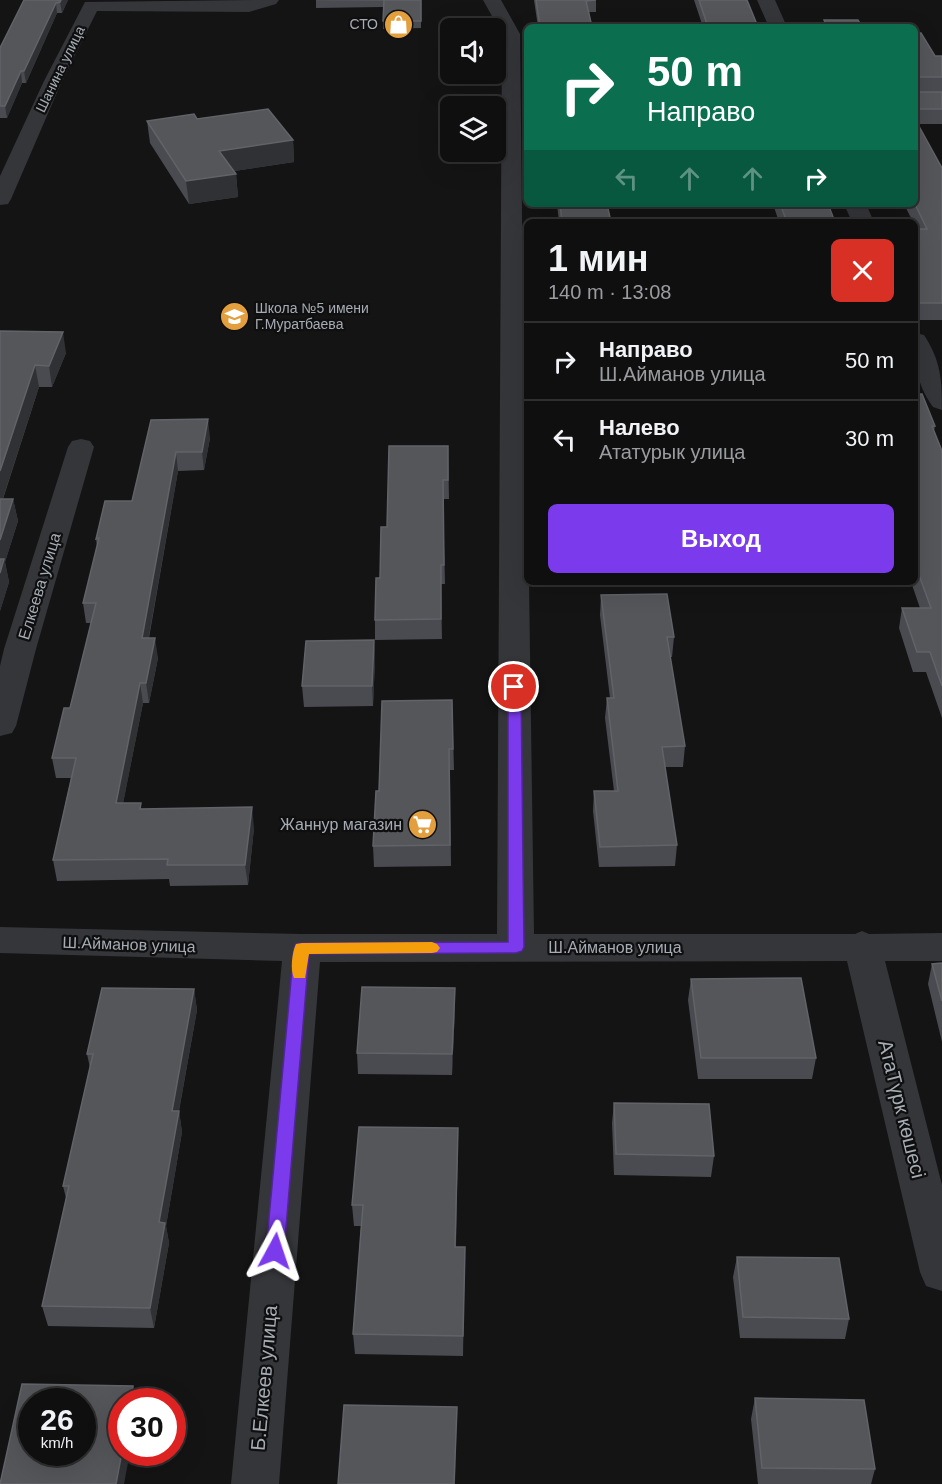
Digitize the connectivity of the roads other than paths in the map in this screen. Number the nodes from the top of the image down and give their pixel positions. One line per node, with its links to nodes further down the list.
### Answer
1 (270, 0): 6 (street, Шанина улица)
2 (492, 0): 5 (street)
3 (766, 0): 4 (street)
4 (777, 24)
5 (519, 96): 13 (street)
6 (0, 199)
7 (918, 347): 8 (street)
8 (942, 402)
9 (81, 447): 10 (street, Елкеева улица)
10 (0, 726)
11 (0, 940): 15 (street, Ш.Айманов улица)
12 (862, 945): 13 (street, Ш.Айманов улица); 14 (street, Ш.Айманов улица); 16 (street, АтаТүрк көшесі)
13 (516, 947): 15 (street, Ш.Айманов улица)
14 (942, 947)
15 (302, 948): 17 (street, Б.Елкеев улица)
16 (942, 1272)
17 (255, 1484)

